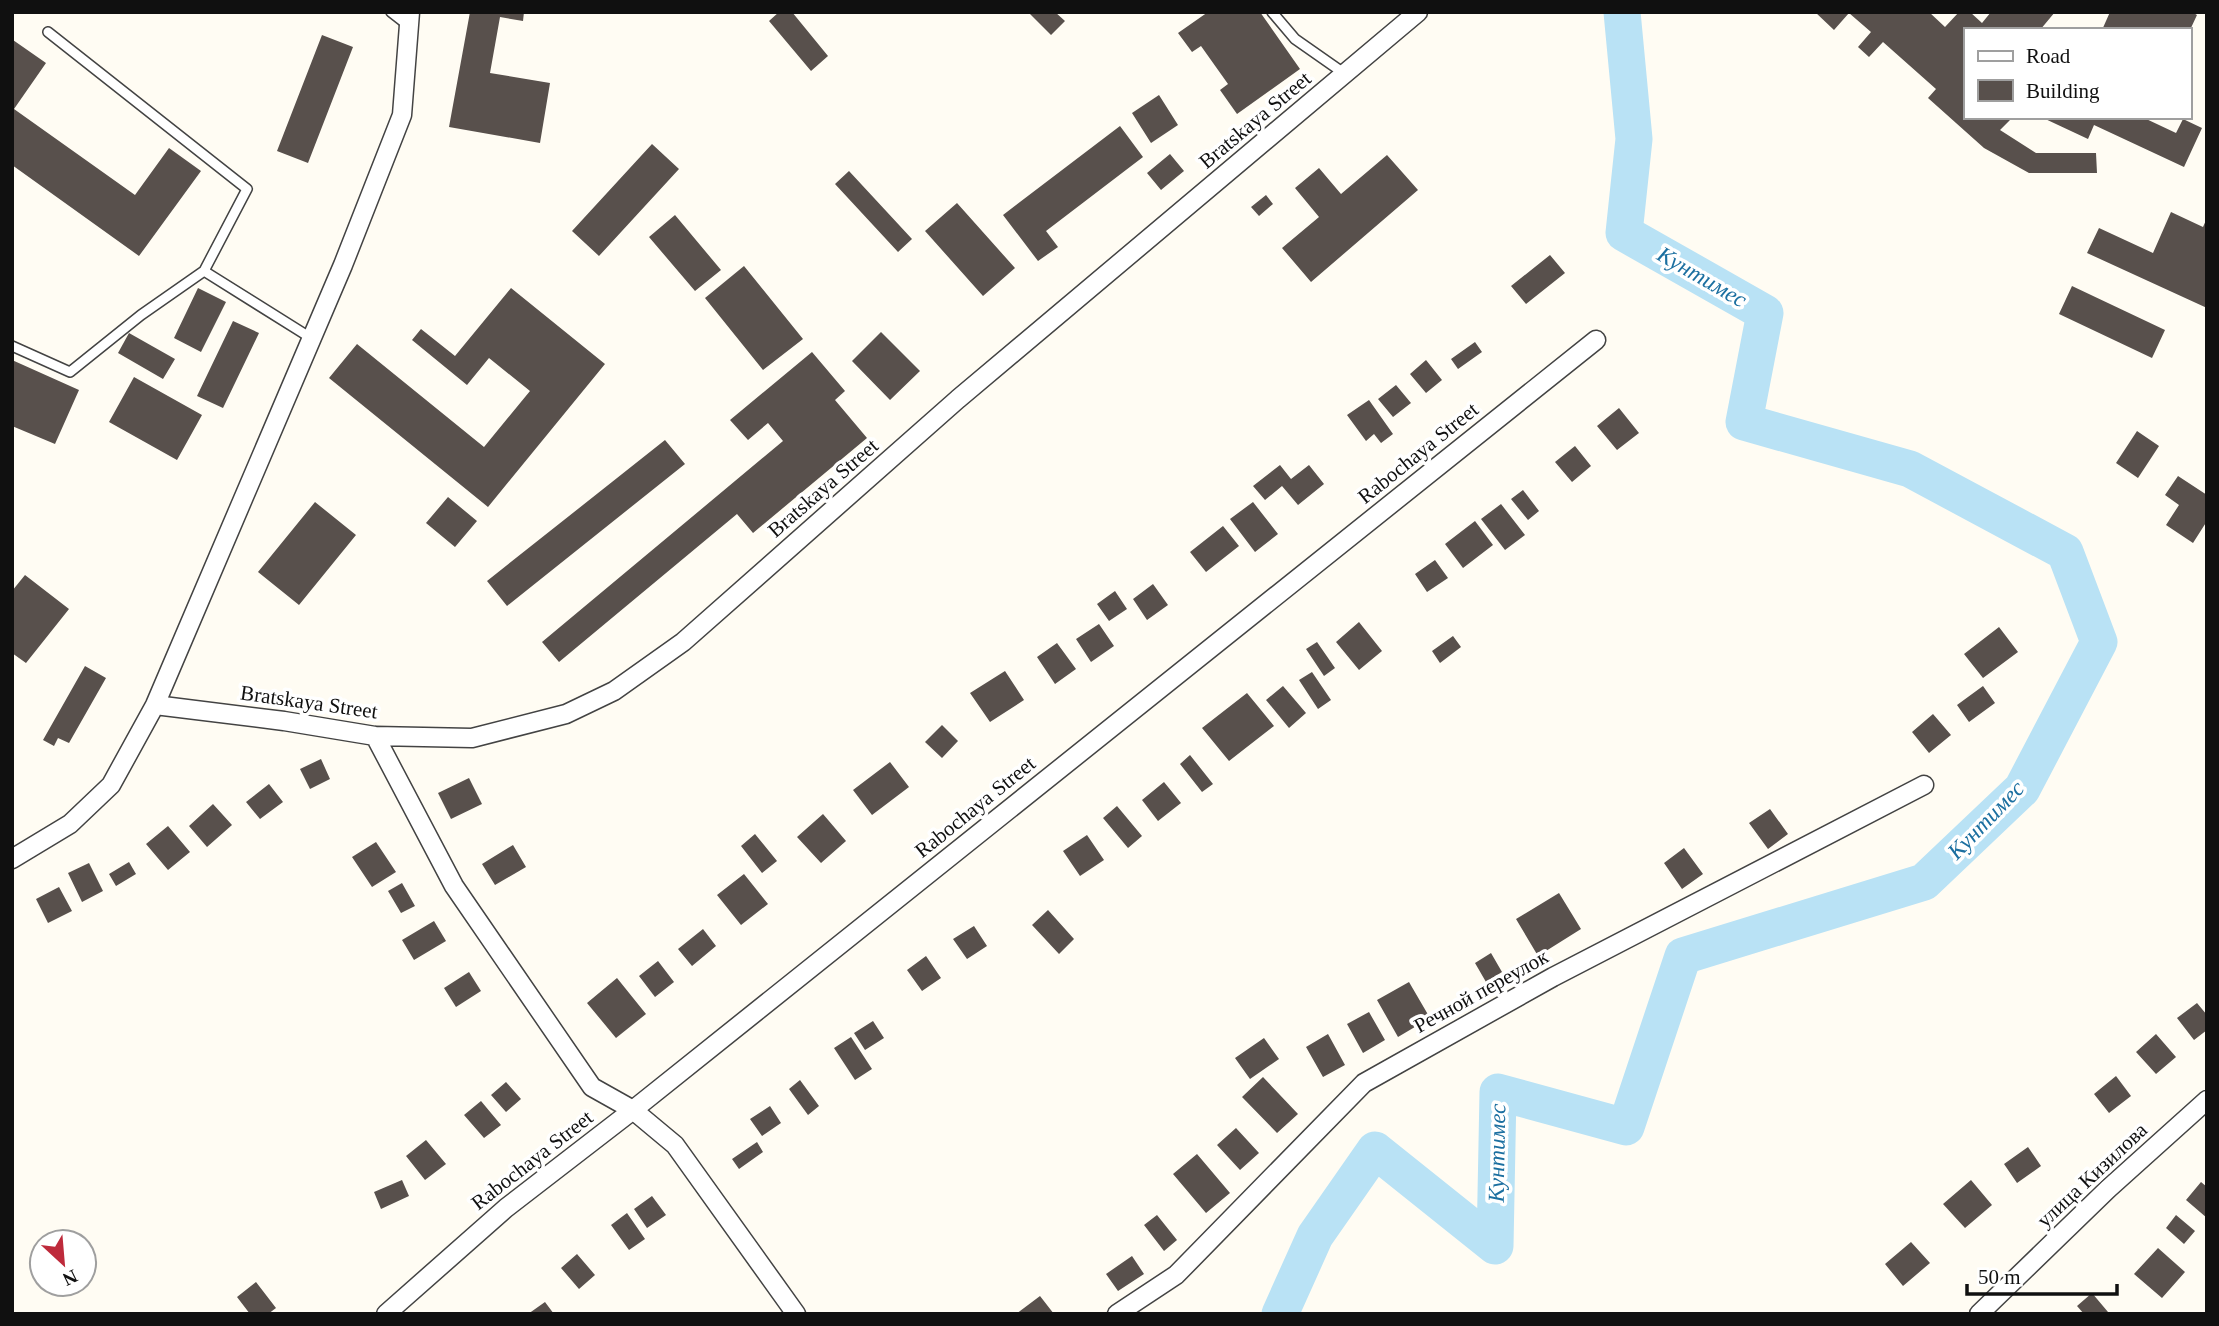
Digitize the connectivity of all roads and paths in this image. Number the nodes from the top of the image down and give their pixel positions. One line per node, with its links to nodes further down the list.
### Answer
1 (391, 12): 4 (lane)
2 (1272, 12): 6 (lane)
3 (1418, 12): 6 (street, Bratskaya Street)
4 (410, 19): 8 (street)
5 (48, 32): 7 (lane)
6 (1345, 74): 12 (street, Bratskaya Street)
7 (204, 271): 8 (lane); 10 (lane)
8 (312, 338): 11 (street)
9 (1596, 340): 16 (street, Rabochaya Street)
10 (12, 346)
11 (155, 705): 12 (street, Bratskaya Street); 14 (street)
12 (375, 736): 16 (street)
13 (1924, 785): 19 (street, Речной переулок)
14 (12, 859)
15 (2207, 1100): 20 (street, улица Кизилова)
16 (633, 1110): 17 (street, Rabochaya Street); 18 (street)
17 (386, 1314)
18 (796, 1314)
19 (1117, 1314)
20 (1979, 1314)

